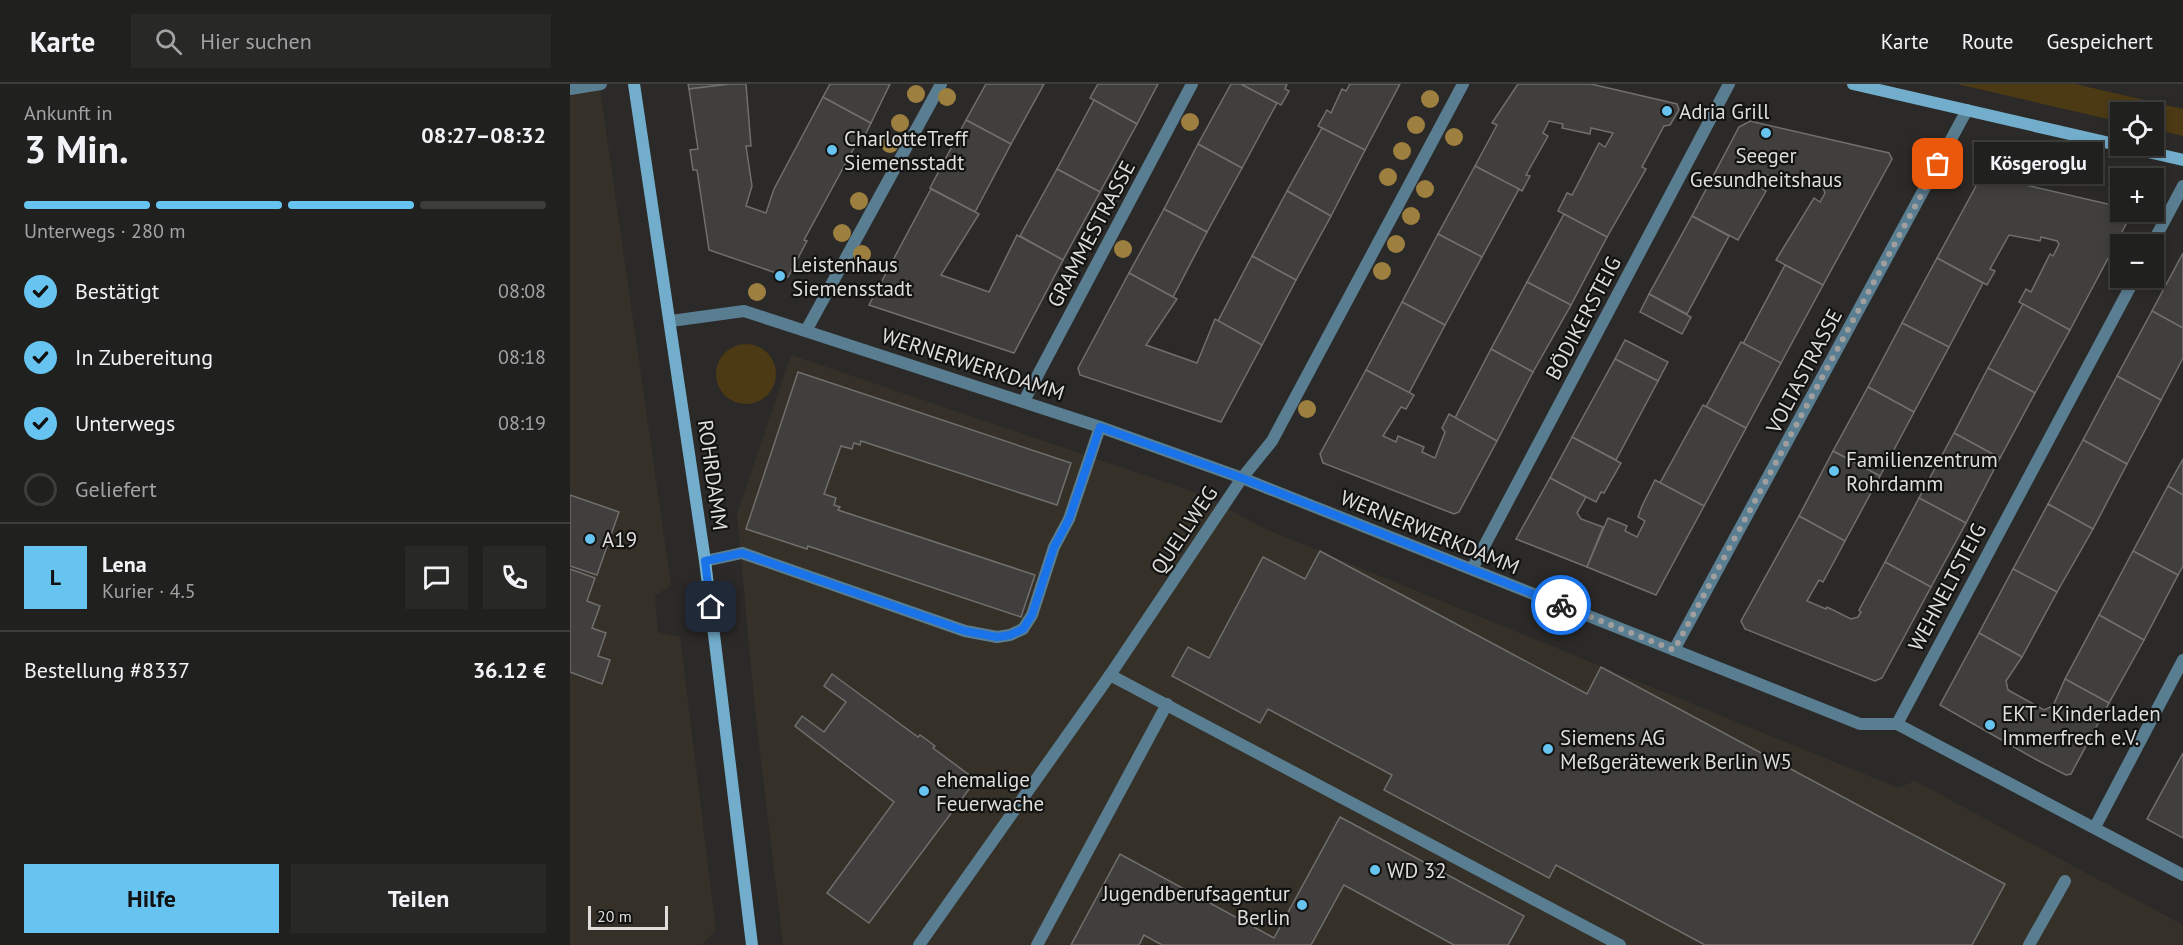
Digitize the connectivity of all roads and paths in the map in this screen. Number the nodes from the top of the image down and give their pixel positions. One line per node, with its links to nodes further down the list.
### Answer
1 (601, 84): 8 (street)
2 (634, 84): 14 (main road, ROHRDAMM)
3 (941, 84): 15 (street)
4 (1192, 84): 16 (street, GRAMMESTRASSE)
5 (1463, 84): 18 (street, QUELLWEG)
6 (1729, 84): 20 (street, BÖDIKERSTEIG)
7 (1853, 84): 9 (main road)
8 (570, 89)
9 (1967, 110): 10 (main road); 21 (street, VOLTASTRASSE)
10 (2183, 160)
11 (2183, 186): 12 (street)
12 (2157, 234)
13 (2130, 288): 25 (street, WEHNELTSTEIG)
14 (671, 321): 15 (street, WERNERWERKDAMM); 19 (main road, ROHRDAMM)
15 (807, 329): 16 (street, WERNERWERKDAMM)
16 (1024, 401): 17 (street, WERNERWERKDAMM)
17 (1100, 427): 18 (street, WERNERWERKDAMM); 19 (street)
18 (1242, 478): 20 (street, WERNERWERKDAMM); 23 (street, QUELLWEG)
19 (705, 561): 29 (main road, ROHRDAMM)
20 (1472, 569): 21 (street, WERNERWERKDAMM)
21 (1674, 650): 25 (street, WERNERWERKDAMM)
22 (2183, 660): 26 (street)
23 (1110, 675): 24 (street); 30 (street, QUELLWEG)
24 (1167, 704): 31 (street); 32 (street)
25 (1897, 724): 26 (street, WERNERWERKDAMM)
26 (2095, 828): 27 (street, WERNERWERKDAMM)
27 (2183, 875)
28 (2065, 881): 33 (street)
29 (752, 945)
30 (919, 945)
31 (1037, 945)
32 (1620, 945)
33 (2029, 945)

